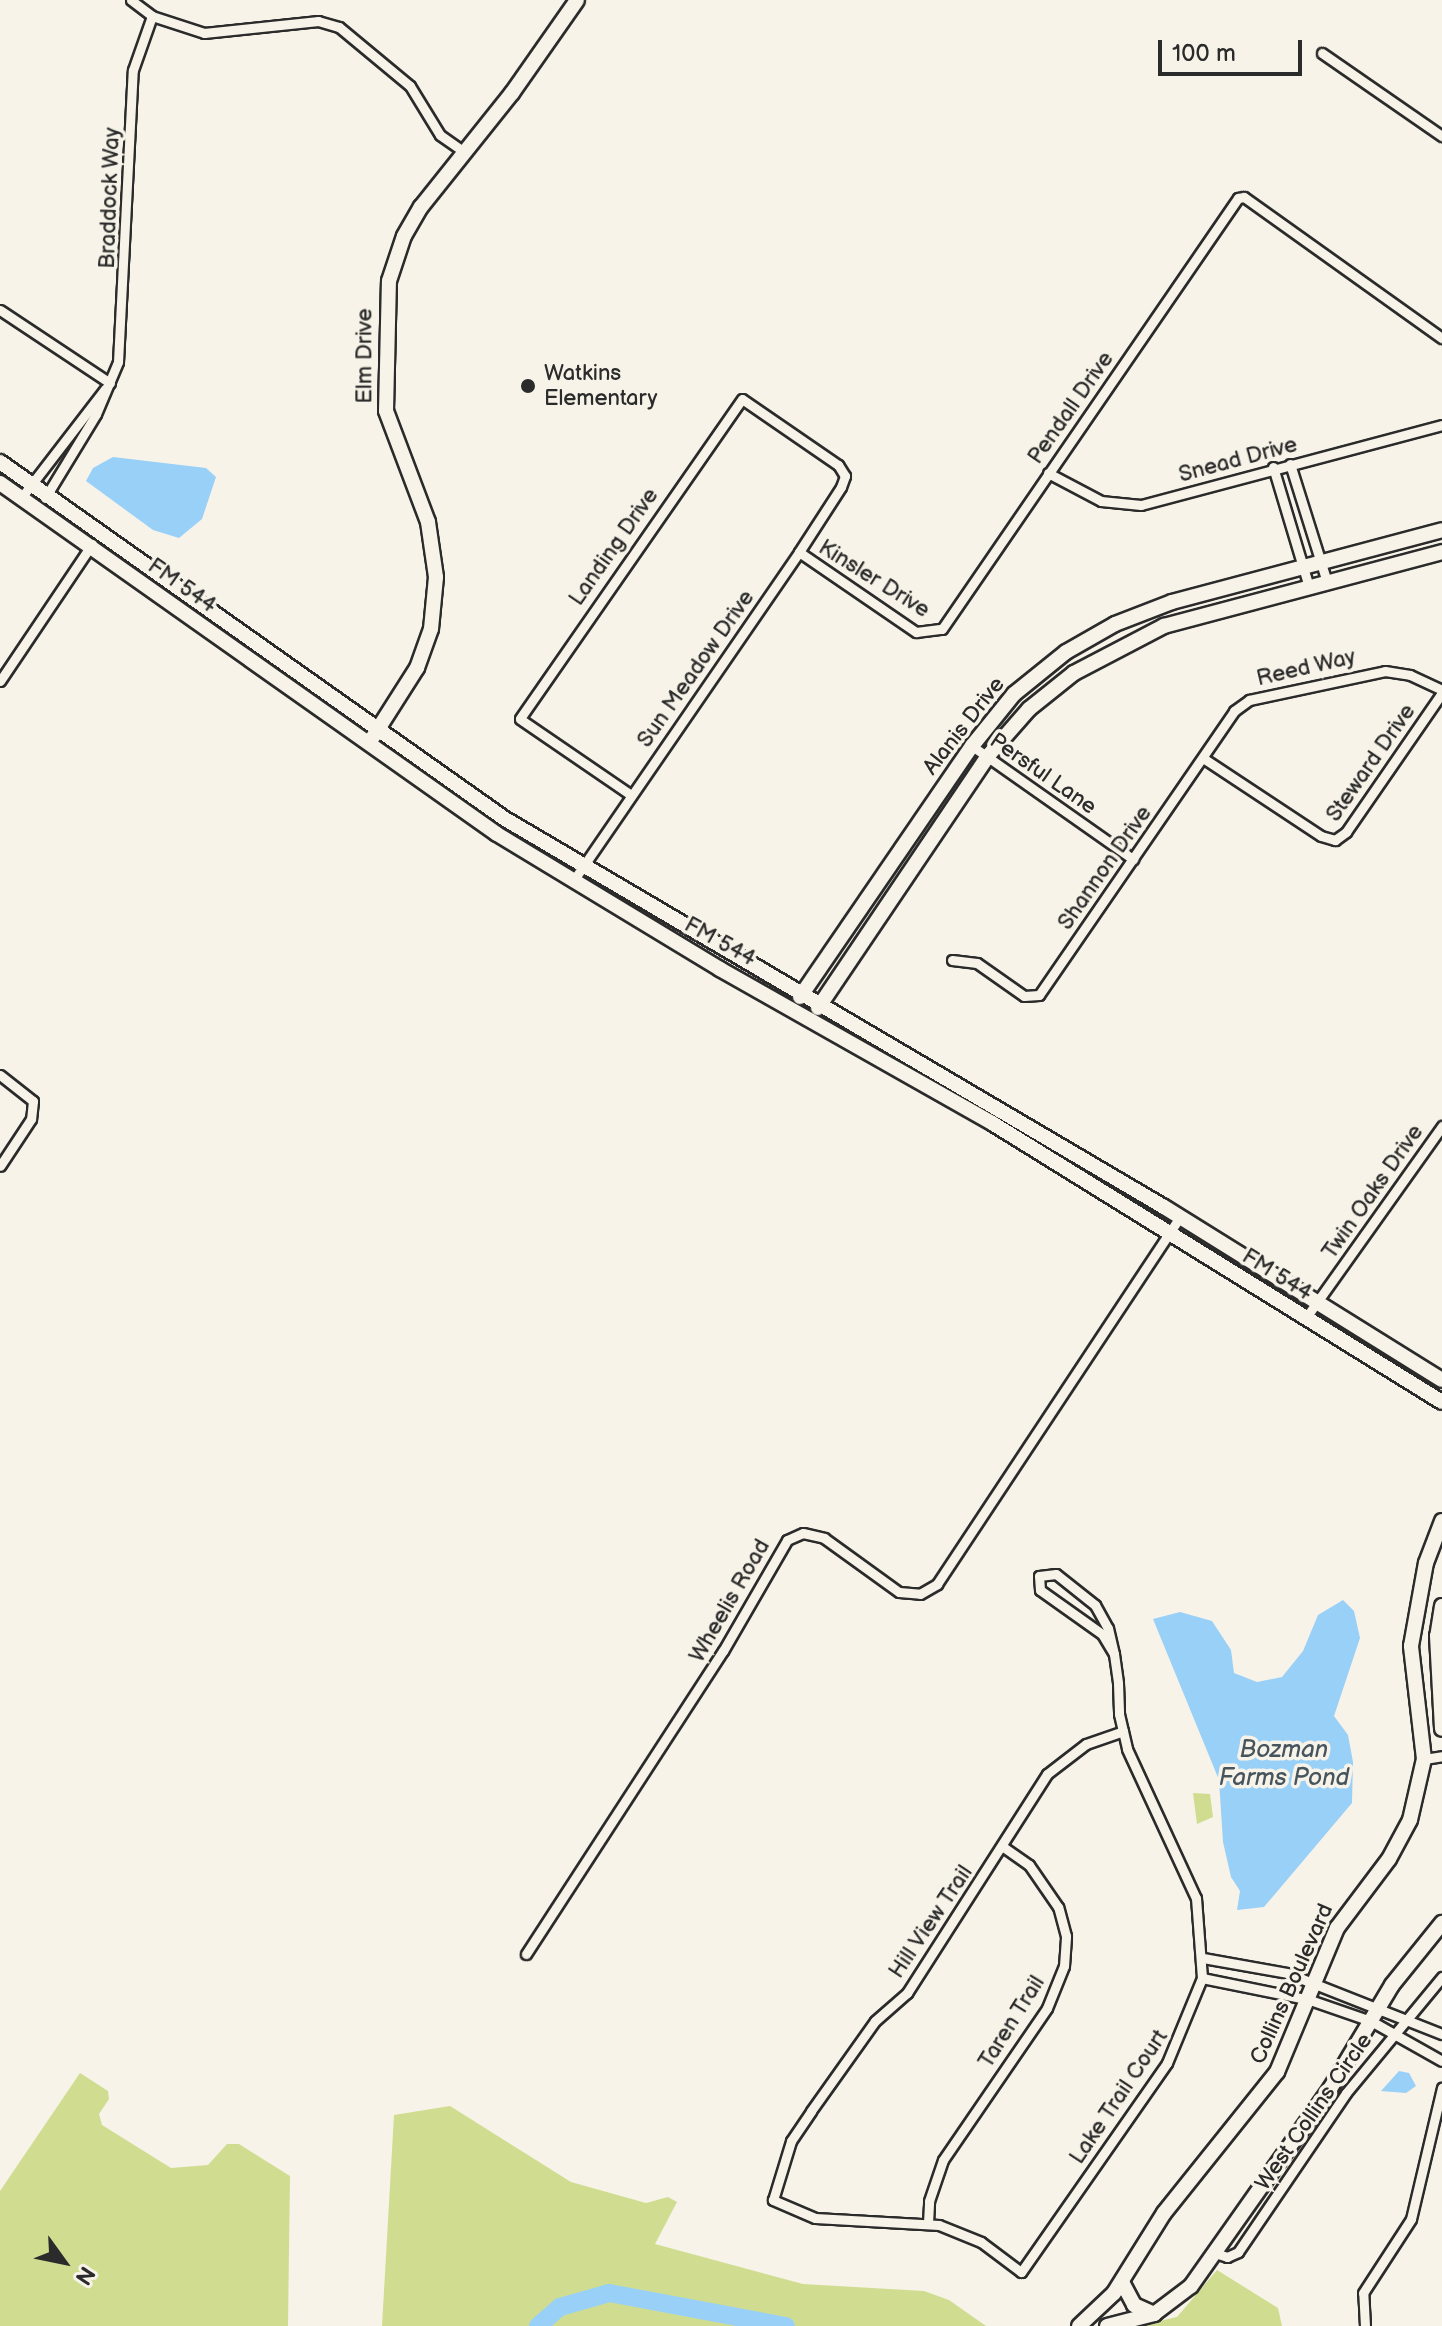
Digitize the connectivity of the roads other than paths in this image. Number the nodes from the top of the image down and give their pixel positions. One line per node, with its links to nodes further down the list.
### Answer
1 (131, 0): 3 (street)
2 (577, 0): 6 (main road, Elm Drive)
3 (152, 16): 6 (street); 9 (street, Braddock Way)
4 (1322, 53): 5 (street)
5 (1442, 136)
6 (464, 152): 33 (main road, Elm Drive)
7 (0, 310): 9 (street)
8 (1442, 338): 15 (street, Pendall Drive)
9 (110, 383): 17 (street, Braddock Way); 18 (street, Braddock Way)
10 (742, 399): 24 (street, Sun Meadow Drive); 38 (street, Landing Drive)
11 (1442, 425): 13 (street, Snead Drive)
12 (0, 462): 17 (main road, FM 544)
13 (1290, 464): 14 (street, Snead Drive); 26 (street)
14 (1273, 467): 15 (street, Snead Drive); 27 (street)
15 (1048, 473): 30 (street, Pendall Drive)
16 (0, 483): 19 (main road, FM 544)
17 (31, 483): 18 (main road, FM 544); 19 (street, Braddock Way)
18 (47, 494): 20 (street, Braddock Way); 22 (main road, FM 544)
19 (21, 498): 20 (main road, FM 544)
20 (37, 509): 23 (main road, FM 544)
21 (1442, 530): 26 (main road, Alanis Drive)
22 (101, 531): 23 (street); 33 (main road, FM 544)
23 (90, 547): 31 (street); 34 (main road, FM 544)
24 (799, 552): 30 (street, Kinsler Drive); 38 (street, Sun Meadow Drive)
25 (1442, 552): 28 (main road, Alanis Drive)
26 (1321, 562): 27 (main road, Alanis Drive); 28 (street)
27 (1303, 567): 29 (street); 35 (main road, Alanis Drive)
28 (1327, 582): 29 (main road, Alanis Drive)
29 (1309, 587): 36 (main road, Alanis Drive)
30 (930, 634)
31 (0, 681)
32 (1442, 691): 37 (street, Reed Way); 37 (street, Steward Drive)
33 (377, 731): 34 (main road, Elm Drive); 40 (main road, FM 544)
34 (368, 744): 41 (main road, FM 544)
35 (972, 746): 36 (street, Persful Lane); 43 (main road, Alanis Drive)
36 (987, 757): 39 (street, Persful Lane); 44 (main road, Alanis Drive)
37 (1203, 758): 39 (street, Shannon Drive)
38 (631, 795): 40 (street, Sun Meadow Drive)
39 (1133, 859): 42 (street, Shannon Drive)
40 (582, 866): 41 (street, Sun Meadow Drive); 43 (main road, FM 544)
41 (573, 881): 45 (main road, FM 544)
42 (952, 960)
43 (804, 991): 44 (main road, FM 544); 45 (main road, Alanis Drive)
44 (822, 1002): 46 (main road, Alanis Drive); 50 (main road, FM 544)
45 (793, 1007): 46 (main road, FM 544)
46 (811, 1018): 51 (main road, FM 544)
47 (0, 1075): 49 (street)
48 (1442, 1126): 52 (street, Twin Oaks Drive)
49 (0, 1166)
50 (1180, 1217): 51 (street, Wheelis Road); 52 (main road, FM 544)
51 (1170, 1232): 53 (main road, FM 544); 66 (street, Wheelis Road)
52 (1317, 1302): 53 (street, Twin Oaks Drive); 54 (main road, FM 544)
53 (1305, 1319): 55 (main road, FM 544)
54 (1442, 1380)
55 (1442, 1402)
56 (1442, 1521): 57 (main road, Collins Boulevard)
57 (1418, 1605): 58 (main road); 63 (main road, Collins Boulevard)
58 (1442, 1608): 60 (main road)
59 (1114, 1654): 59 (street, Lake Trail Court); 61 (street, Lake Trail Court)
60 (1442, 1729)
61 (1123, 1731): 64 (street, Hill View Trail); 67 (street, Lake Trail Court)
62 (1442, 1756): 63 (street)
63 (1424, 1759): 70 (main road, Collins Boulevard)
64 (1003, 1847): 79 (street, Taren Trail); 79 (street, Hill View Trail)
65 (1442, 1923): 72 (main road)
66 (526, 1954)
67 (1203, 1958): 69 (street, Lake Trail Court); 70 (street)
68 (1442, 1977): 73 (street, West Collins Circle)
69 (1202, 1978): 71 (street); 79 (street, Lake Trail Court)
70 (1316, 1982): 71 (main road, Collins Boulevard); 72 (street)
71 (1310, 2000): 74 (street); 81 (main road, Collins Boulevard)
72 (1380, 2006): 73 (street); 74 (main road)
73 (1409, 2019): 75 (street, West Collins Circle); 76 (street)
74 (1371, 2021): 75 (street); 80 (main road)
75 (1393, 2033): 77 (street); 80 (street, West Collins Circle)
76 (1442, 2034)
77 (1442, 2061)
78 (1442, 2088): 85 (street)
79 (928, 2223)
80 (1215, 2253): 82 (main road)
81 (1122, 2282): 82 (main road); 83 (main road, Collins Boulevard)
82 (1154, 2314): 84 (main road)
83 (1079, 2326)
84 (1107, 2326)
85 (1365, 2326)

